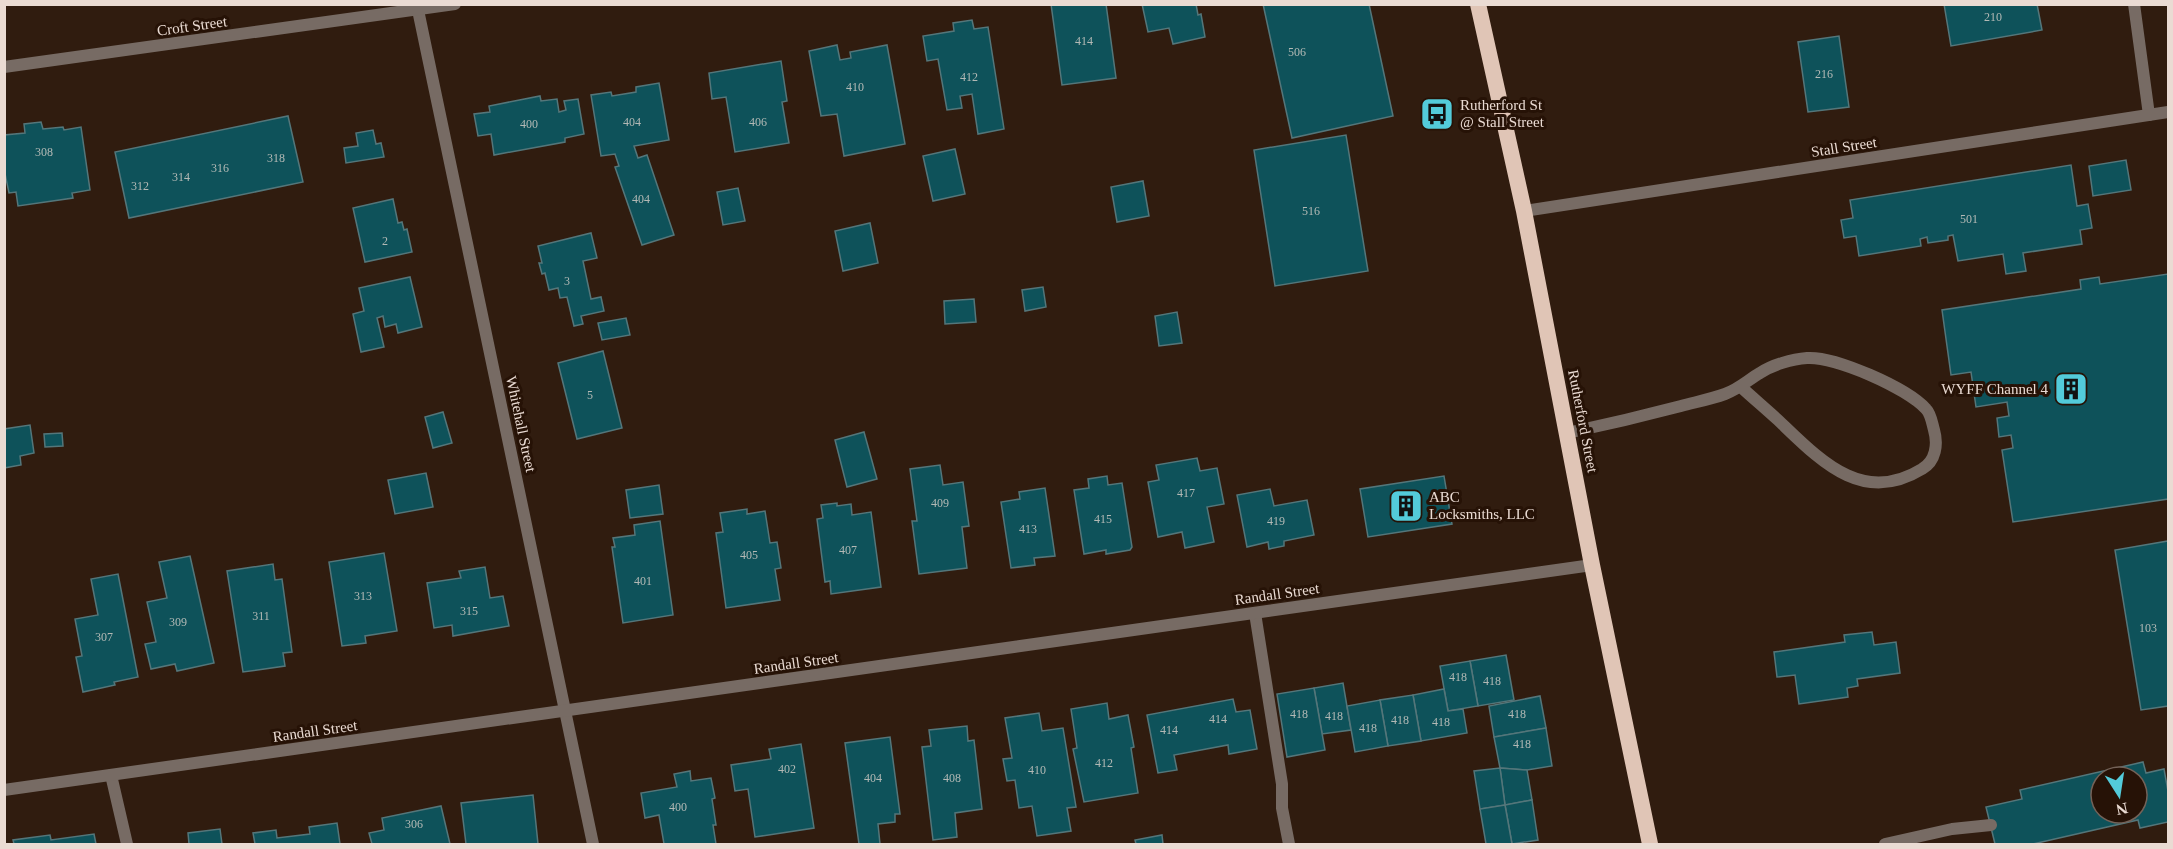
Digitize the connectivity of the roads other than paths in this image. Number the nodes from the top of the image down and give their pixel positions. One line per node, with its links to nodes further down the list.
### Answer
1 (455, 4): 4 (street, Croft Street)
2 (1478, 4): 8 (highway, Rutherford Street)
3 (2133, 4): 7 (street)
4 (418, 10): 5 (street, Croft Street); 13 (street, Whitehall Street)
5 (4, 67)
6 (2169, 112): 7 (street, Stall Street)
7 (2149, 115): 8 (street, Stall Street)
8 (1524, 211): 10 (highway, Rutherford Street)
9 (1741, 387): 9 (street); 10 (street)
10 (1567, 433): 11 (highway, Rutherford Street)
11 (1592, 565): 12 (street, Randall Street); 20 (highway, Rutherford Street)
12 (1255, 613): 13 (street, Randall Street); 19 (street)
13 (566, 711): 14 (street, Randall Street); 18 (street, Whitehall Street)
14 (111, 775): 15 (street, Randall Street); 17 (street)
15 (4, 790)
16 (1991, 825): 21 (street)
17 (127, 844)
18 (593, 844)
19 (1289, 844)
20 (1650, 844)
21 (1884, 844)

